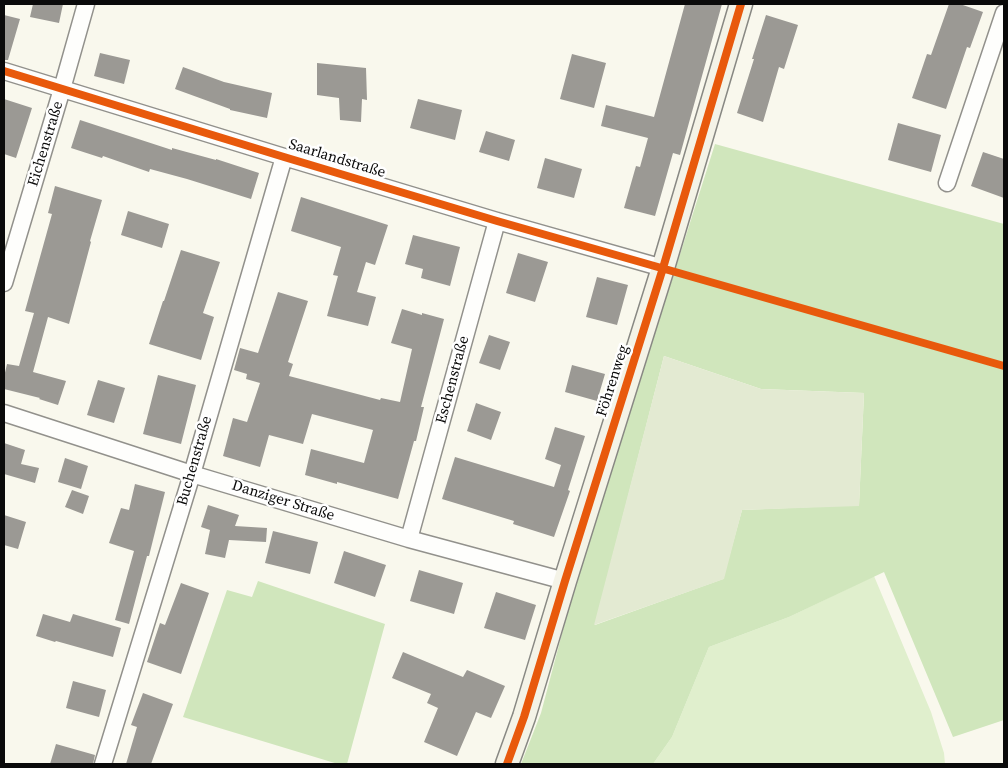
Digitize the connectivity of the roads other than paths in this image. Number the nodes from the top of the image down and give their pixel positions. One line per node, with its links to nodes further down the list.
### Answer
1 (86, 4): 5 (street, Eichenstraße)
2 (741, 4): 9 (street, Föhrenweg)
3 (1004, 13): 7 (street)
4 (4, 71): 5 (street, Saarlandstraße)
5 (62, 89): 6 (street, Saarlandstraße); 10 (street, Eichenstraße)
6 (284, 158): 8 (street, Saarlandstraße); 12 (street, Buchenstraße)
7 (947, 183)
8 (497, 221): 9 (street, Saarlandstraße); 13 (street, Eschenstraße)
9 (664, 268): 14 (street, Föhrenweg)
10 (4, 283)
11 (4, 413): 12 (street, Danziger Straße)
12 (192, 474): 13 (street, Danziger Straße); 15 (street, Buchenstraße)
13 (409, 539): 14 (street, Danziger Straße)
14 (565, 580): 16 (street, Föhrenweg)
15 (103, 764)
16 (507, 764)

